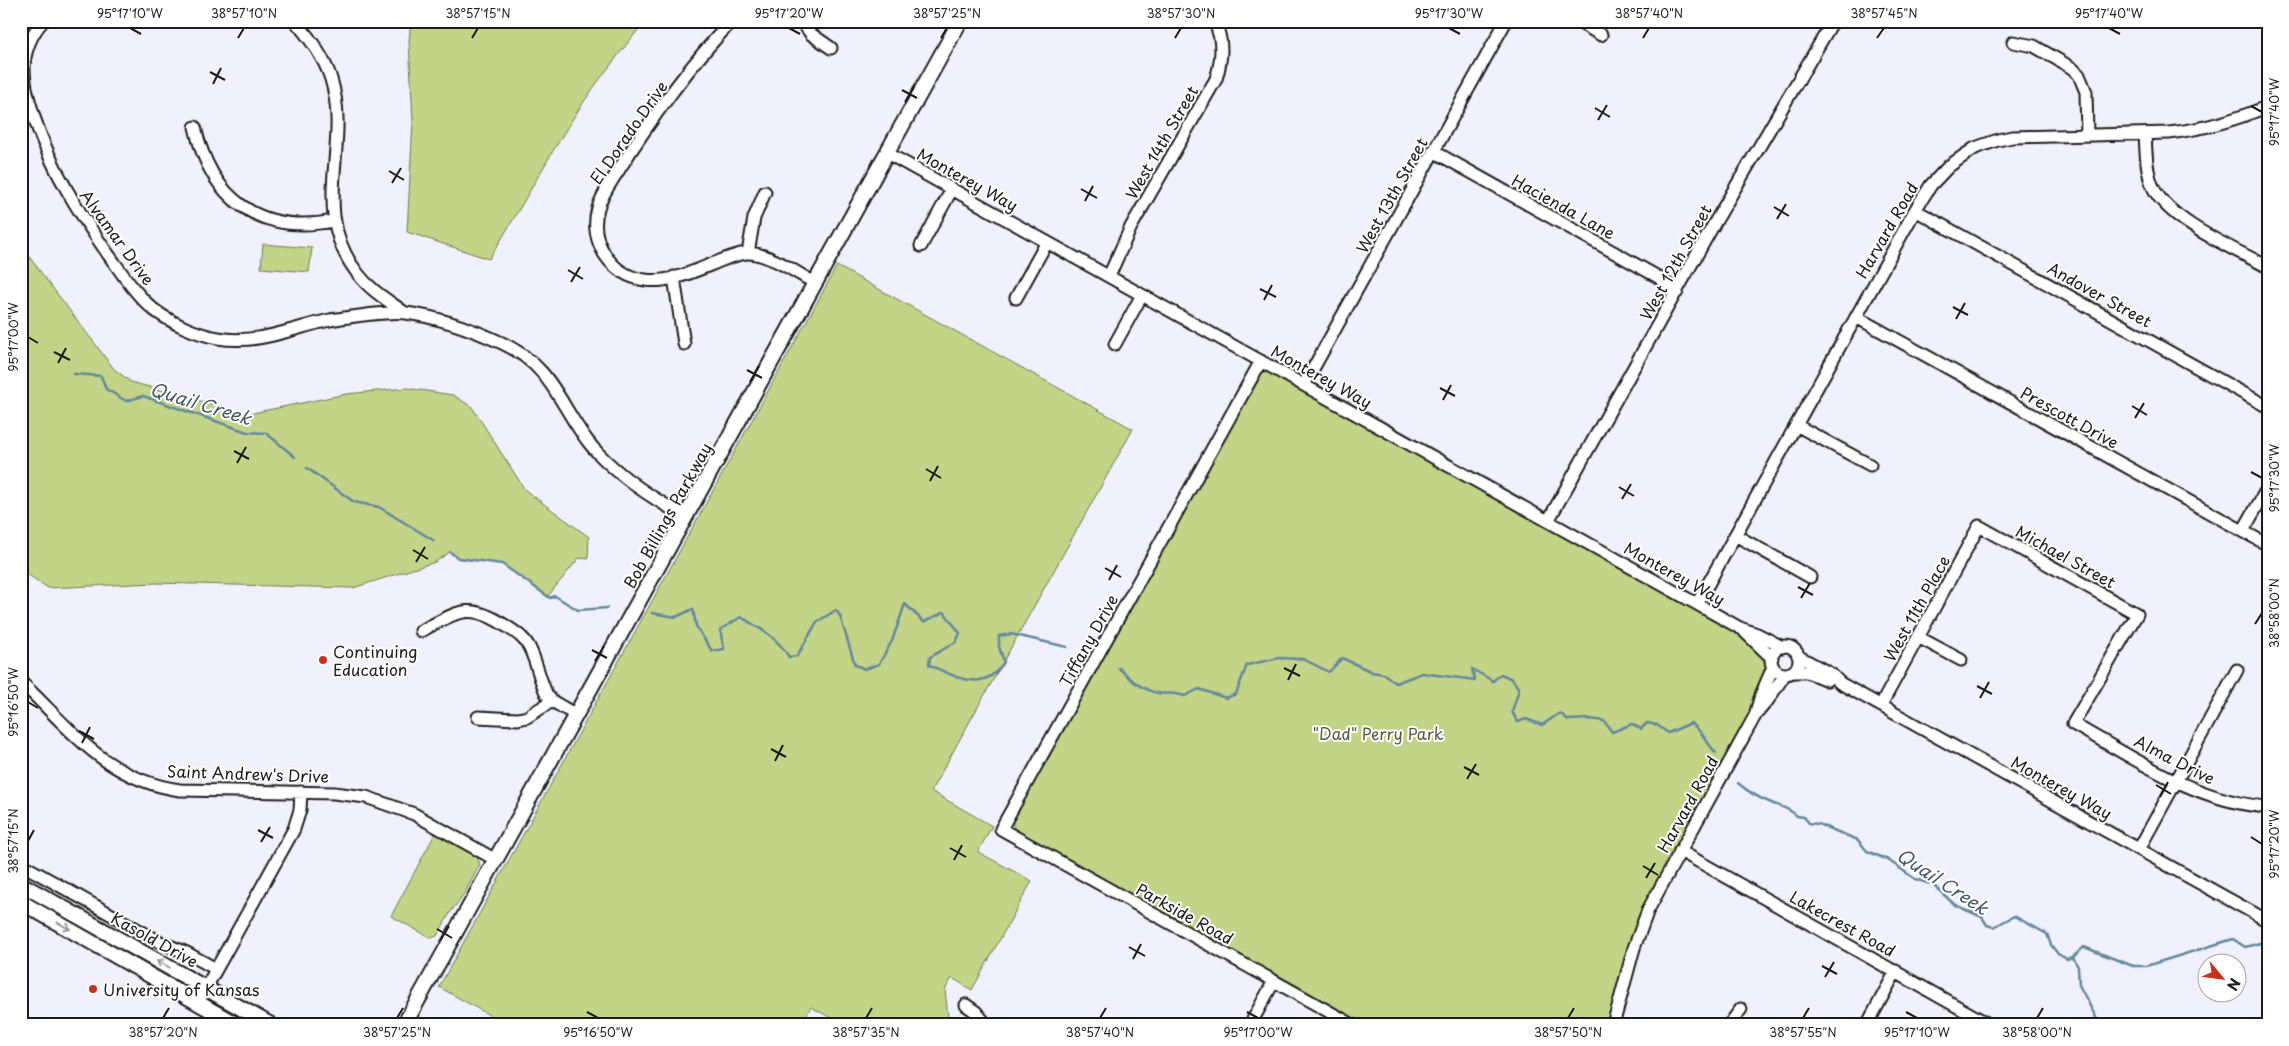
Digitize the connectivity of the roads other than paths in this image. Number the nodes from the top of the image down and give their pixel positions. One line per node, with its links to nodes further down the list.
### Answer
1 (43, 21): 33 (street, Alvamar Drive)
2 (295, 21): 22 (street, Alvamar Drive)
3 (732, 21): 28 (street, El Dorado Drive)
4 (801, 21): 12 (street)
5 (960, 21): 18 (main road, Bob Billings Parkway)
6 (1214, 21): 27 (street, West 14th Street)
7 (1506, 21): 17 (street, West 13th Street)
8 (1577, 21): 10 (street)
9 (1833, 21): 30 (street, West 12th Street)
10 (1601, 36)
11 (2013, 42): 16 (street)
12 (831, 48)
13 (2268, 106): 15 (street, Harvard Road)
14 (195, 127): 22 (street)
15 (2145, 134): 16 (street, Harvard Road); 26 (street)
16 (2087, 135): 21 (street, Harvard Road)
17 (1433, 151): 30 (street, Hacienda Lane); 38 (street, West 13th Street)
18 (888, 153): 19 (street, Monterey Way); 29 (main road, Bob Billings Parkway)
19 (952, 189): 23 (street, Monterey Way); 24 (street)
20 (765, 192): 25 (street)
21 (1915, 210): 34 (street, Harvard Road); 39 (street, Andover Street)
22 (334, 221): 33 (street, Alvamar Drive)
23 (1047, 242): 27 (street, Monterey Way); 32 (street)
24 (921, 246)
25 (748, 253): 28 (street, El Dorado Drive); 29 (street)
26 (2268, 267)
27 (1109, 276): 31 (street, Monterey Way)
28 (674, 277): 35 (street)
29 (815, 283): 43 (main road, Bob Billings Parkway)
30 (1677, 292): 44 (street, West 12th Street)
31 (1142, 295): 36 (street); 37 (street, Monterey Way)
32 (1016, 298)
33 (405, 313): 43 (street, Alvamar Drive)
34 (1856, 317): 40 (street, Harvard Road); 46 (street, Prescott Drive)
35 (684, 344)
36 (1115, 344)
37 (1261, 361): 38 (street, Monterey Way); 71 (street, Tiffany Drive)
38 (1304, 385): 44 (street, Monterey Way)
39 (2268, 407)
40 (1796, 425): 41 (street); 47 (street, Harvard Road)
41 (1870, 465)
42 (2268, 487): 46 (street)
43 (686, 517): 65 (main road, Bob Billings Parkway)
44 (1548, 521): 50 (street, Monterey Way)
45 (1979, 526): 53 (street, West 11th Place); 67 (street, Michael Street)
46 (2244, 531): 48 (street, Prescott Drive)
47 (1736, 535): 49 (street); 50 (street, Harvard Road)
48 (2268, 545)
49 (1810, 577)
50 (1698, 604): 51 (street, Monterey Way)
51 (1740, 628): 54 (street, Monterey Way); 57 (street, Monterey Way)
52 (421, 630): 62 (street)
53 (1918, 637): 56 (street); 63 (street, West 11th Place)
54 (1782, 647): 55 (street); 57 (street)
55 (1798, 656): 59 (street); 61 (street, Monterey Way)
56 (1961, 660)
57 (1773, 662): 59 (street); 64 (street, Harvard Road)
58 (2237, 670): 68 (street)
59 (1789, 673): 61 (street, Monterey Way); 64 (street, Harvard Road)
60 (21, 682): 69 (street, Saint Andrew's Drive)
61 (1840, 683): 63 (street, Monterey Way)
62 (552, 702): 65 (street); 66 (street)
63 (1881, 706): 72 (street, Monterey Way)
64 (1756, 714): 73 (street, Harvard Road)
65 (576, 715): 74 (main road, Bob Billings Parkway)
66 (478, 717)
67 (2073, 724): 68 (street, Alma Drive)
68 (2176, 781): 70 (street, Alma Drive); 72 (street)
69 (301, 792): 74 (street, Saint Andrew's Drive); 79 (street)
70 (2268, 807)
71 (1002, 829): 81 (street, Parkside Road)
72 (2139, 849): 78 (street, Monterey Way)
73 (1680, 851): 80 (street, Lakecrest Road); 92 (street, Harvard Road)
74 (496, 860): 88 (main road, Bob Billings Parkway)
75 (21, 864): 79 (street)
76 (21, 884): 82 (main road, Kasold Drive, one-way to 76)
77 (21, 902): 83 (main road, Kasold Drive, one-way to 83)
78 (2268, 921)
79 (216, 968): 82 (street)
80 (1896, 971): 94 (street); 95 (street, Lakecrest Road)
81 (1274, 982): 90 (street); 91 (street, Parkside Road)
82 (205, 988): 83 (street); 87 (main road, Kasold Drive)
83 (198, 1002): 86 (main road, Kasold Drive)
84 (966, 1005): 89 (street)
85 (1740, 1009): 93 (street)
86 (237, 1025)
87 (272, 1025)
88 (404, 1025)
89 (987, 1025)
90 (1250, 1025)
91 (1352, 1025)
92 (1613, 1025)
93 (1729, 1025)
94 (1866, 1025)
95 (1990, 1025)

